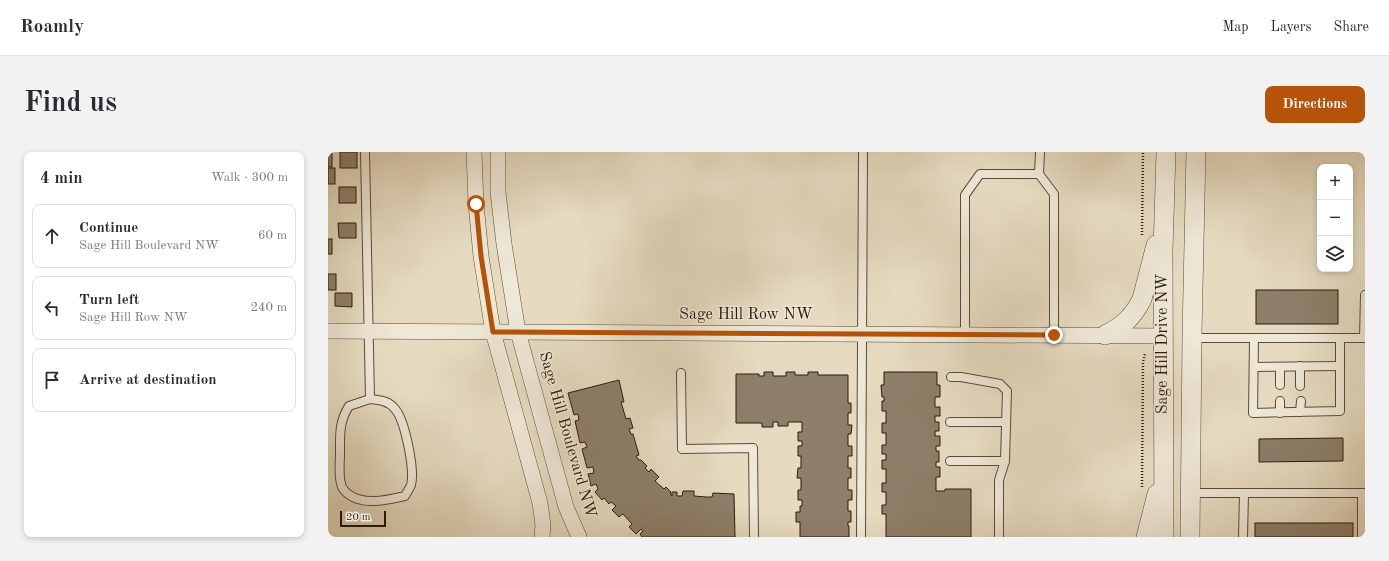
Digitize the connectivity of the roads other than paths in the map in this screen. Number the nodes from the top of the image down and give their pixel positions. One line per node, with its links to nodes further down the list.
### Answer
1 (365, 152): 13 (lane)
2 (474, 152): 14 (street)
3 (498, 152): 15 (street, Sage Hill Boulevard NW)
4 (863, 152): 16 (lane)
5 (1040, 152): 8 (lane)
6 (1166, 152): 9 (street, Sage Hill Drive NW)
7 (1197, 154): 10 (street, Sage Hill Drive NW)
8 (1039, 174): 17 (lane); 18 (lane)
9 (1164, 207): 10 (street); 19 (street); 20 (street, Sage Hill Drive NW)
10 (1195, 207): 21 (street, Sage Hill Drive NW)
11 (1365, 294): 24 (lane)
12 (328, 331): 13 (street, Sage Hill Row NW)
13 (368, 331): 14 (street, Sage Hill Row NW); 33 (lane)
14 (493, 332): 15 (street, Sage Hill Row NW); 46 (street)
15 (518, 332): 16 (street, Sage Hill Row NW); 47 (street, Sage Hill Boulevard NW)
16 (862, 334): 17 (street, Sage Hill Row NW); 49 (lane)
17 (965, 334): 18 (street, Sage Hill Row NW)
18 (1054, 335): 19 (street, Sage Hill Row NW)
19 (1105, 335): 20 (street, Sage Hill Row NW)
20 (1164, 336): 42 (street, Sage Hill Drive NW)
21 (1192, 338): 22 (lane); 43 (street, Sage Hill Drive NW)
22 (1254, 338): 23 (lane); 28 (lane)
23 (1340, 338): 24 (lane); 27 (lane)
24 (1364, 338)
25 (1280, 366): 26 (lane); 28 (lane); 31 (lane)
26 (1300, 366): 27 (lane); 32 (lane)
27 (1340, 366): 36 (lane)
28 (1254, 367): 37 (lane)
29 (681, 373): 48 (lane)
30 (951, 377): 39 (lane)
31 (1280, 385)
32 (1300, 386)
33 (370, 399): 33 (lane)
34 (1280, 401): 37 (lane)
35 (1301, 401): 36 (lane)
36 (1300, 412): 37 (lane)
37 (1280, 413)
38 (950, 422): 39 (lane)
39 (1006, 422): 41 (lane)
40 (950, 461): 41 (lane)
41 (1005, 461): 50 (lane)
42 (1164, 468): 51 (street); 52 (street, Sage Hill Drive NW)
43 (1191, 493): 44 (lane); 53 (street, Sage Hill Drive NW)
44 (1244, 493): 45 (lane); 54 (lane)
45 (1363, 493): 55 (lane)
46 (542, 537)
47 (579, 537)
48 (754, 537)
49 (861, 537)
50 (999, 537)
51 (1146, 537)
52 (1164, 537)
53 (1190, 537)
54 (1243, 537)
55 (1362, 537)

